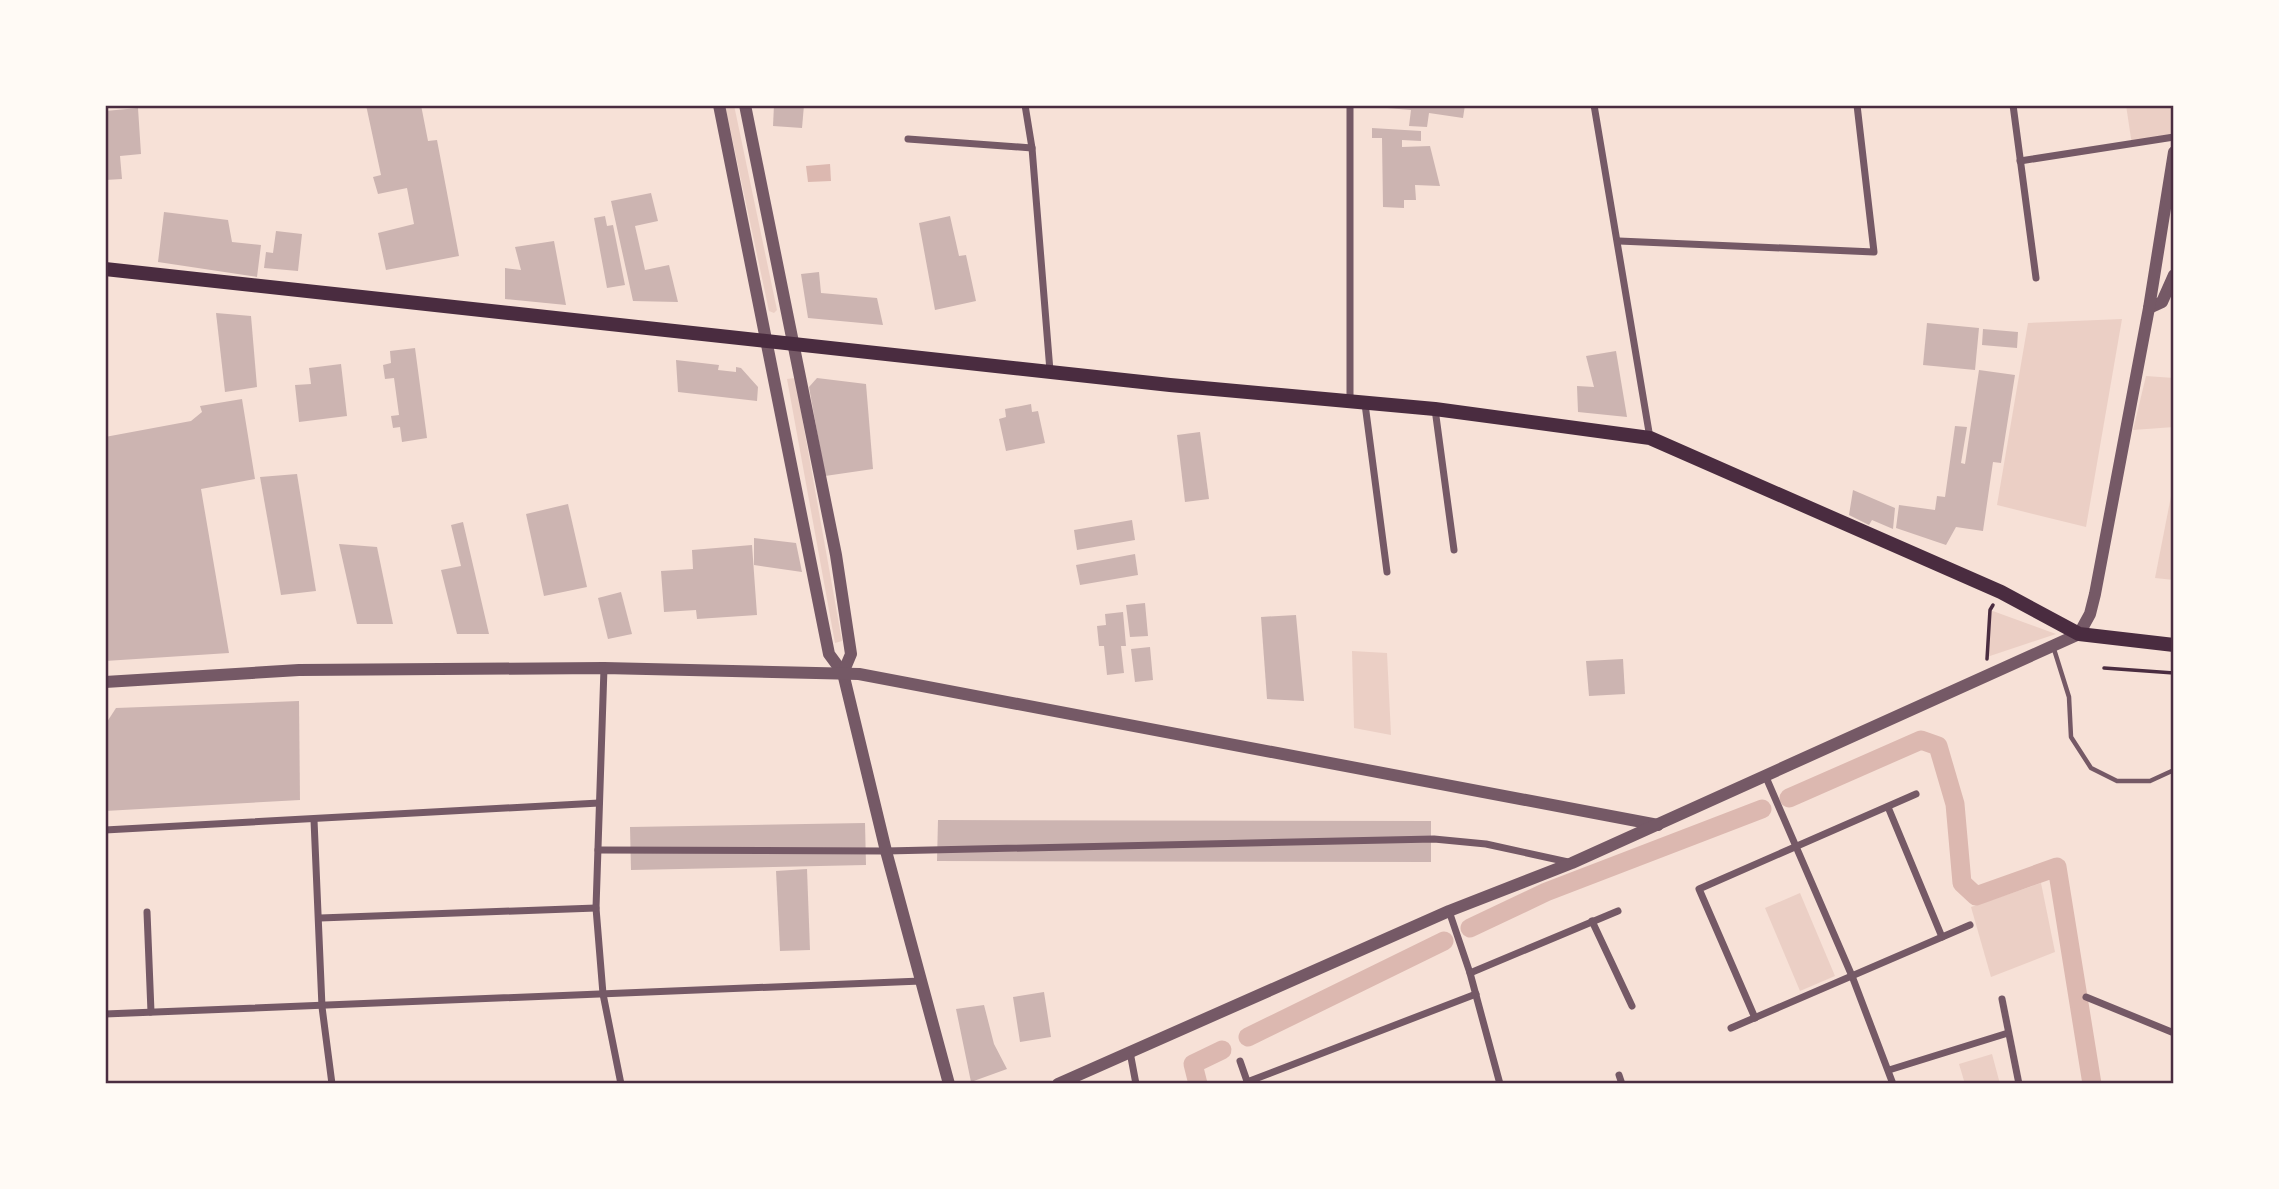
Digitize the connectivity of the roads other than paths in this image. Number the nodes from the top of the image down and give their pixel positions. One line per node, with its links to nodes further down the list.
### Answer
1 (719, 105): 18 (street)
2 (745, 105): 19 (street)
3 (1025, 105): 10 (street)
4 (1350, 105): 21 (street)
5 (1594, 105): 13 (street)
6 (1857, 105): 13 (street)
7 (2013, 105): 12 (street)
8 (2174, 137): 12 (street)
9 (908, 139): 10 (street)
10 (1032, 148): 20 (street)
11 (2174, 152): 17 (street)
12 (2020, 161): 16 (street)
13 (1619, 241): 24 (street)
14 (105, 269): 18 (main road)
15 (2174, 275): 17 (street)
16 (2036, 278)
17 (2149, 308): 27 (street)
18 (766, 341): 19 (main road); 31 (street)
19 (795, 344): 20 (main road); 31 (street)
20 (1050, 372): 21 (main road)
21 (1350, 403): 22 (main road)
22 (1365, 404): 23 (main road); 26 (street)
23 (1435, 409): 24 (main road); 25 (street)
24 (1650, 438): 27 (main road)
25 (1454, 550)
26 (1387, 572)
27 (2079, 634): 28 (street); 29 (main road)
28 (2053, 645): 33 (lane); 34 (street)
29 (2174, 645)
30 (604, 668): 31 (street); 32 (street); 36 (street)
31 (843, 673): 39 (street); 43 (street)
32 (105, 682)
33 (2174, 770)
34 (1765, 775): 39 (street); 41 (street)
35 (1916, 794): 37 (street)
36 (599, 803): 38 (street); 42 (street)
37 (1888, 807): 41 (street); 52 (street)
38 (314, 820): 40 (street); 49 (street)
39 (1658, 825): 44 (street)
40 (105, 830)
41 (1795, 845): 54 (street); 64 (street)
42 (598, 850): 43 (street); 45 (street)
43 (886, 851): 44 (street); 55 (street)
44 (1572, 863): 46 (street)
45 (596, 908): 49 (street); 56 (street)
46 (1449, 911): 53 (street); 68 (street)
47 (1618, 911): 50 (street)
48 (148, 912): 62 (street)
49 (320, 918): 61 (street)
50 (1592, 921): 53 (street); 60 (street)
51 (1970, 925): 52 (street)
52 (1942, 937): 54 (street)
53 (1470, 973): 57 (street)
54 (1852, 976): 64 (street); 70 (street)
55 (921, 981): 56 (street); 75 (street)
56 (603, 994): 61 (street); 74 (street)
57 (1476, 994): 72 (street); 78 (street)
58 (2086, 997): 67 (street)
59 (2002, 999): 66 (street)
60 (1632, 1006)
61 (322, 1007): 62 (street); 73 (street)
62 (151, 1012): 63 (street)
63 (105, 1014)
64 (1755, 1018): 65 (street)
65 (1731, 1028)
66 (2008, 1033): 70 (street); 81 (street)
67 (2174, 1033)
68 (1130, 1052): 76 (street); 77 (street)
69 (1240, 1061): 72 (street)
70 (1889, 1070): 80 (street)
71 (1619, 1075): 79 (street)
72 (1248, 1083)
73 (332, 1084)
74 (621, 1084)
75 (949, 1084)
76 (1058, 1084)
77 (1136, 1084)
78 (1500, 1084)
79 (1622, 1084)
80 (1892, 1084)
81 (2019, 1084)

